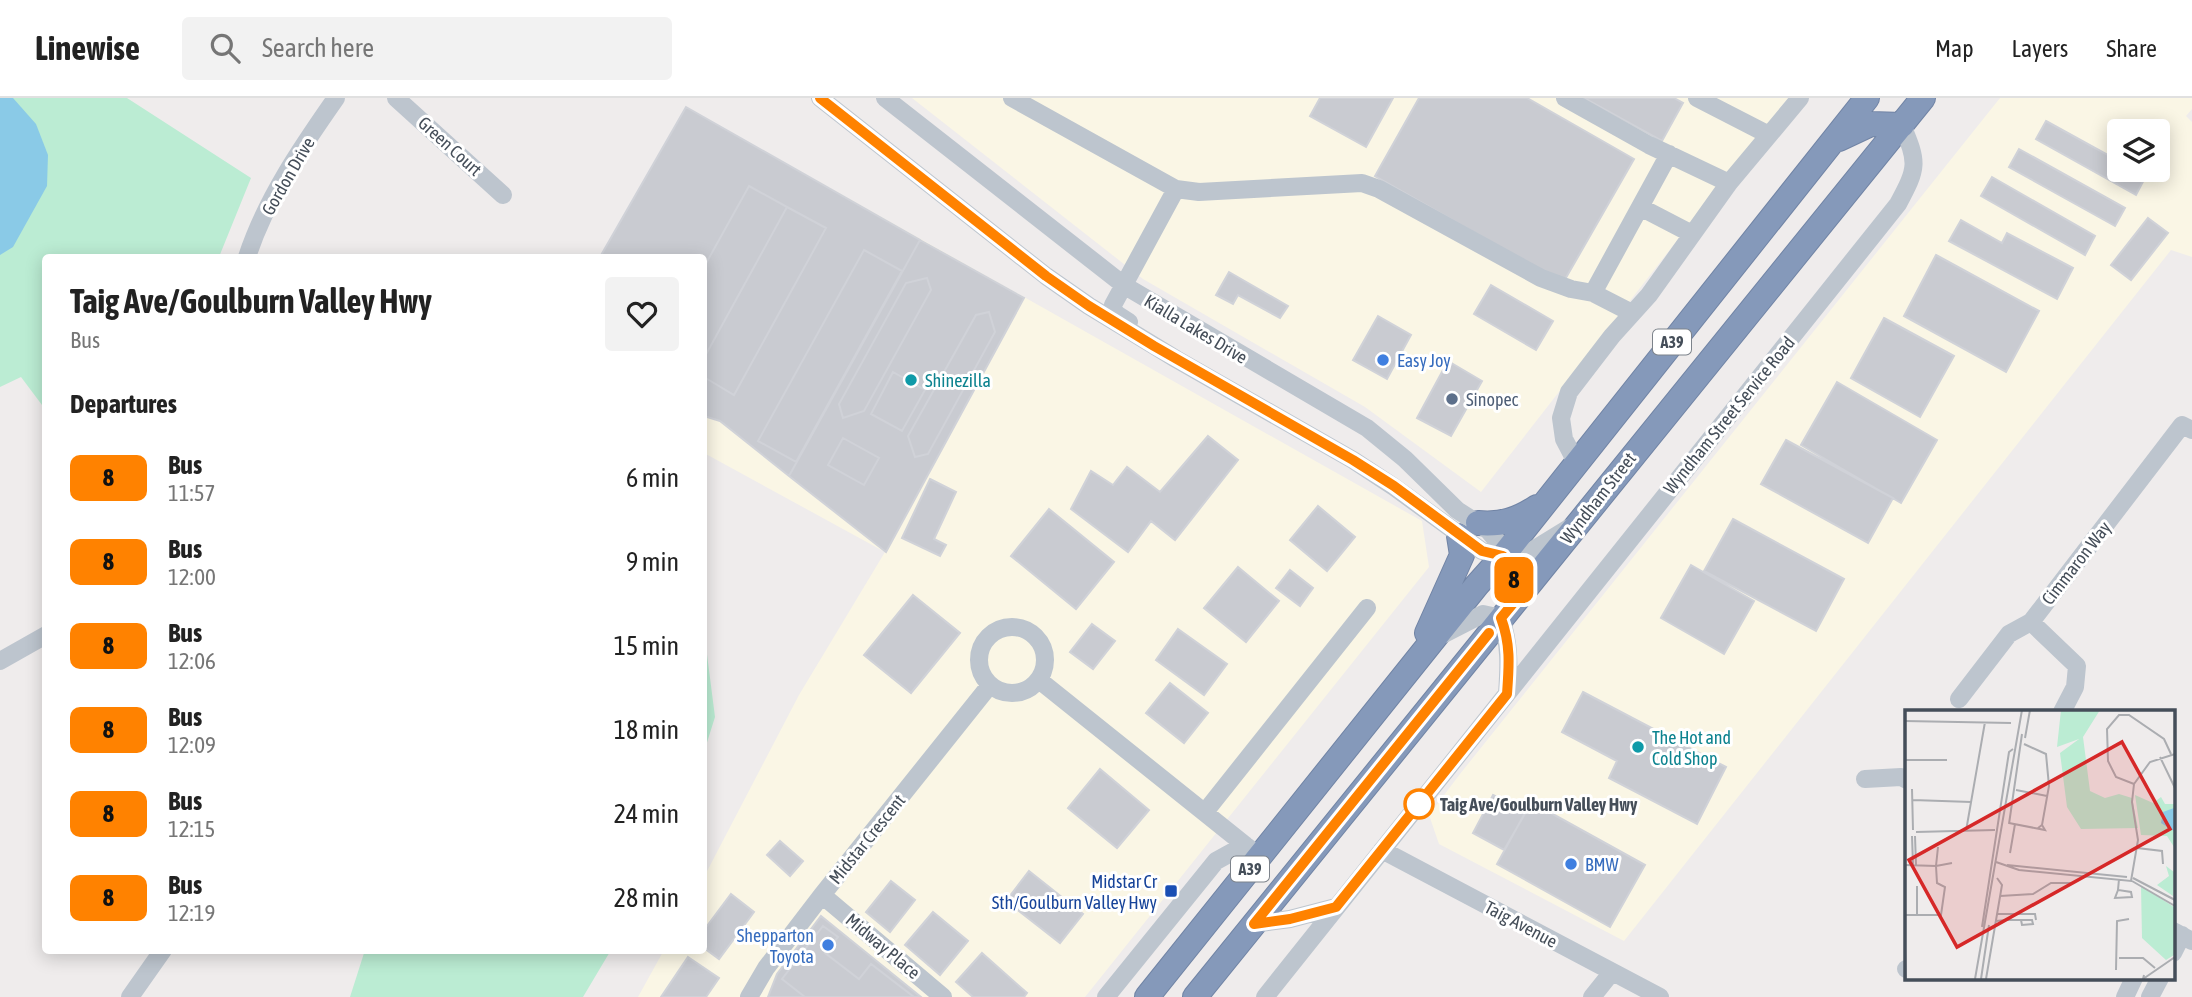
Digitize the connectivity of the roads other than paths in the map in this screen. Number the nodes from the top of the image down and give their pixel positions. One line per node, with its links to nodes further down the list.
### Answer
1 (336, 98): 20 (street, Gordon Drive)
2 (397, 98): 17 (street, Green Court)
3 (820, 98): 24 (street, Kialla Lakes Drive)
4 (885, 98): 21 (street, Kialla Lakes Drive)
5 (1013, 98): 16 (street)
6 (1564, 98): 14 (street)
7 (1697, 98): 12 (street)
8 (1800, 98): 12 (street)
9 (1867, 98): 13 (highway, A39)
10 (1923, 98): 11 (highway, Wyndham Street / A39)
11 (1902, 125): 13 (highway); 27 (highway, Wyndham Street / A39); 43 (street, Wyndham Street Service Road)
12 (1769, 135): 15 (street)
13 (1832, 143): 28 (highway, A39)
14 (1669, 154): 15 (street); 18 (street)
15 (1729, 183): 19 (street)
16 (1176, 189): 21 (street); 22 (street)
17 (503, 195)
18 (1640, 207): 19 (street); 22 (street)
19 (1692, 234): 23 (street)
20 (248, 254)
21 (1125, 286): 24 (street); 26 (street, Kialla Lakes Drive)
22 (1593, 293): 23 (street)
23 (1632, 313): 28 (street)
24 (1175, 359): 29 (street, Kialla Lakes Drive)
25 (2189, 422): 36 (street, Cimmaron Way)
26 (1379, 438): 29 (street); 32 (street, Kialla Lakes Drive)
27 (1631, 457): 28 (highway); 31 (highway, Wyndham Street / A39)
28 (1576, 462): 30 (highway, A39)
29 (1363, 467): 32 (street, Kialla Lakes Drive)
30 (1544, 503): 32 (highway); 33 (highway, A39)
31 (1581, 520): 33 (street); 35 (highway, Wyndham Street / A39)
32 (1469, 530): 33 (street, Kialla Lakes Drive); 40 (highway)
33 (1503, 556): 35 (street); 38 (highway, A39)
34 (1367, 608): 48 (street)
35 (1508, 610): 38 (street); 43 (street); 55 (highway, Wyndham Street / A39)
36 (2031, 622): 44 (street); 45 (street, Cimmaron Way)
37 (42, 637): 39 (street)
38 (1433, 641): 40 (highway, A39)
39 (0, 661)
40 (1412, 666): 51 (highway, A39)
41 (1039, 680): 42 (street); 42 (street); 48 (street)
42 (990, 685): 53 (street, Midstar Crescent)
43 (1507, 694): 50 (street, Wyndham Street Service Road)
44 (1959, 699)
45 (2063, 710)
46 (1865, 779): 47 (street)
47 (1905, 779)
48 (1205, 812): 49 (street)
49 (1220, 824): 51 (street); 52 (street)
50 (1382, 850): 54 (street, Wyndham Street Service Road); 58 (street, Taig Avenue)
51 (1253, 851): 52 (street); 66 (highway, A39)
52 (1216, 861): 57 (street)
53 (822, 895): 62 (street, Midstar Crescent); 63 (street, Midway Place)
54 (1336, 907): 55 (street); 68 (street, Wyndham Street Service Road)
55 (1254, 924): 67 (highway, Wyndham Street / A39)
56 (160, 954): 61 (street)
57 (1129, 968): 64 (street); 65 (street)
58 (1612, 972): 69 (street); 70 (street, Taig Avenue)
59 (2134, 979): 71 (street)
60 (2159, 979): 72 (street)
61 (130, 997)
62 (749, 997)
63 (943, 997)
64 (1106, 997)
65 (1141, 997)
66 (1147, 997)
67 (1195, 997)
68 (1265, 997)
69 (1592, 997)
70 (1660, 997)
71 (2125, 997)
72 (2150, 997)

